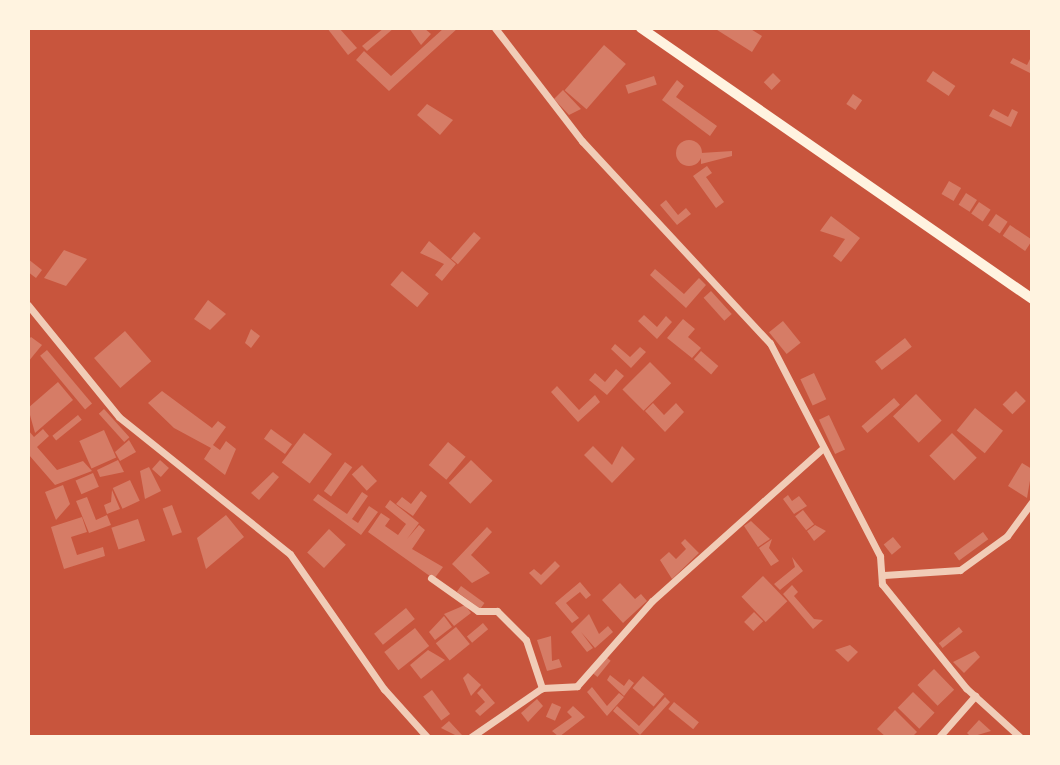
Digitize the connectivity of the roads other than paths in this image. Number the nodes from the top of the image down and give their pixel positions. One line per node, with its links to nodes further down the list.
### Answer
1 (495, 28): 5 (street)
2 (641, 28): 3 (main road)
3 (1032, 299)
4 (28, 305): 11 (street)
5 (822, 448): 7 (street); 9 (street)
6 (1032, 502): 7 (street)
7 (884, 575): 10 (street)
8 (430, 578): 9 (street)
9 (542, 688): 12 (street)
10 (975, 696): 13 (street); 14 (street)
11 (427, 737)
12 (471, 737)
13 (939, 737)
14 (1020, 737)

